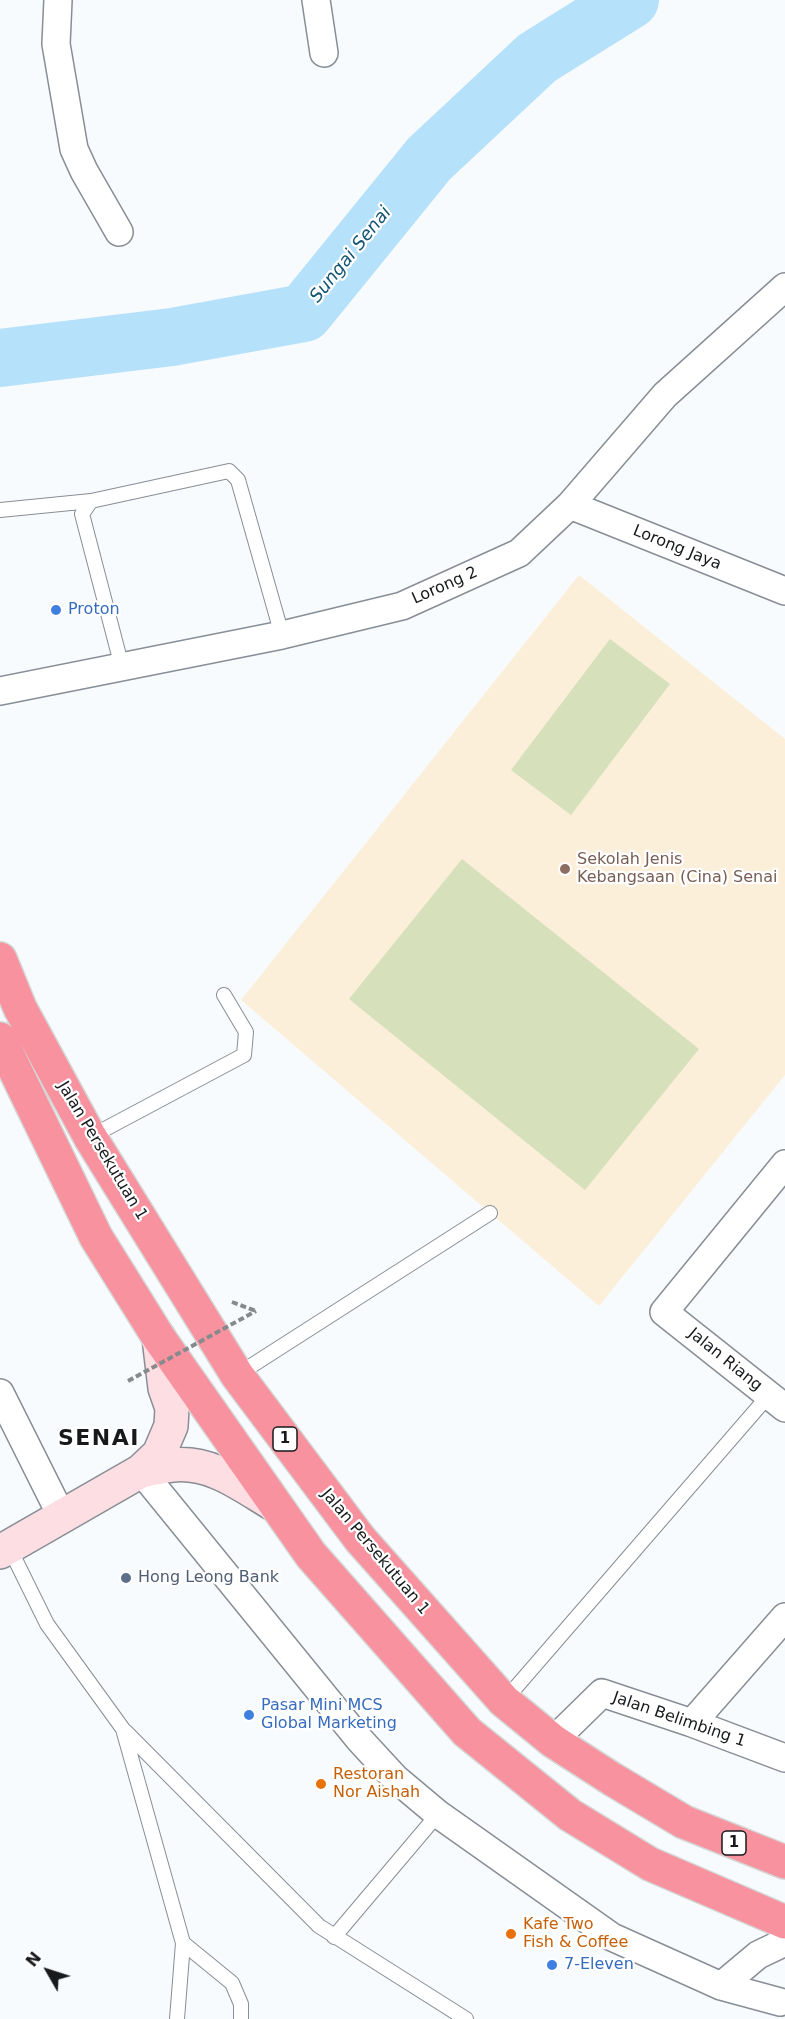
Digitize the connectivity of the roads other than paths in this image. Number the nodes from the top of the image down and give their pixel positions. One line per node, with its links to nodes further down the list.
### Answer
1 (58, 0): 4 (street)
2 (316, 0): 3 (street)
3 (324, 53)
4 (119, 232)
5 (785, 287): 7 (street, Lorong 2)
6 (91, 501): 8 (lane); 10 (lane); 11 (lane)
7 (570, 505): 9 (street, Lorong Jaya); 10 (street, Lorong 2)
8 (0, 510)
9 (785, 591)
10 (282, 635): 11 (street, Lorong 2)
11 (122, 667): 12 (street, Lorong 2)
12 (0, 691)
13 (0, 959): 16 (highway, Jalan Persekutuan 1 / 1)
14 (224, 995): 16 (lane)
15 (0, 1039): 19 (highway)
16 (90, 1137): 20 (highway, Jalan Persekutuan 1 / 1)
17 (785, 1164): 22 (street, Jalan Riang)
18 (490, 1214): 20 (lane)
19 (159, 1338): 23 (street); 24 (highway)
20 (237, 1375): 28 (highway, Jalan Persekutuan 1 / 1)
21 (0, 1393): 25 (street)
22 (777, 1402): 28 (lane)
23 (141, 1472): 24 (street); 25 (street); 33 (street)
24 (275, 1505): 35 (highway)
25 (62, 1517): 26 (street)
26 (4, 1549): 30 (lane)
27 (785, 1617): 29 (street)
28 (504, 1701): 31 (highway, Jalan Persekutuan 1 / 1)
29 (692, 1723): 31 (street, Jalan Belimbing 1); 32 (street, Jalan Belimbing 1)
30 (123, 1729): 36 (lane); 38 (lane)
31 (553, 1741): 34 (highway, Jalan Persekutuan 1 / 1)
32 (785, 1758)
33 (438, 1814): 36 (lane); 39 (street)
34 (785, 1862)
35 (785, 1922)
36 (334, 1937): 43 (lane)
37 (785, 1942): 39 (street)
38 (183, 1943): 41 (lane); 42 (lane)
39 (721, 1986): 40 (street)
40 (782, 2010)
41 (177, 2019)
42 (242, 2019)
43 (466, 2019)

